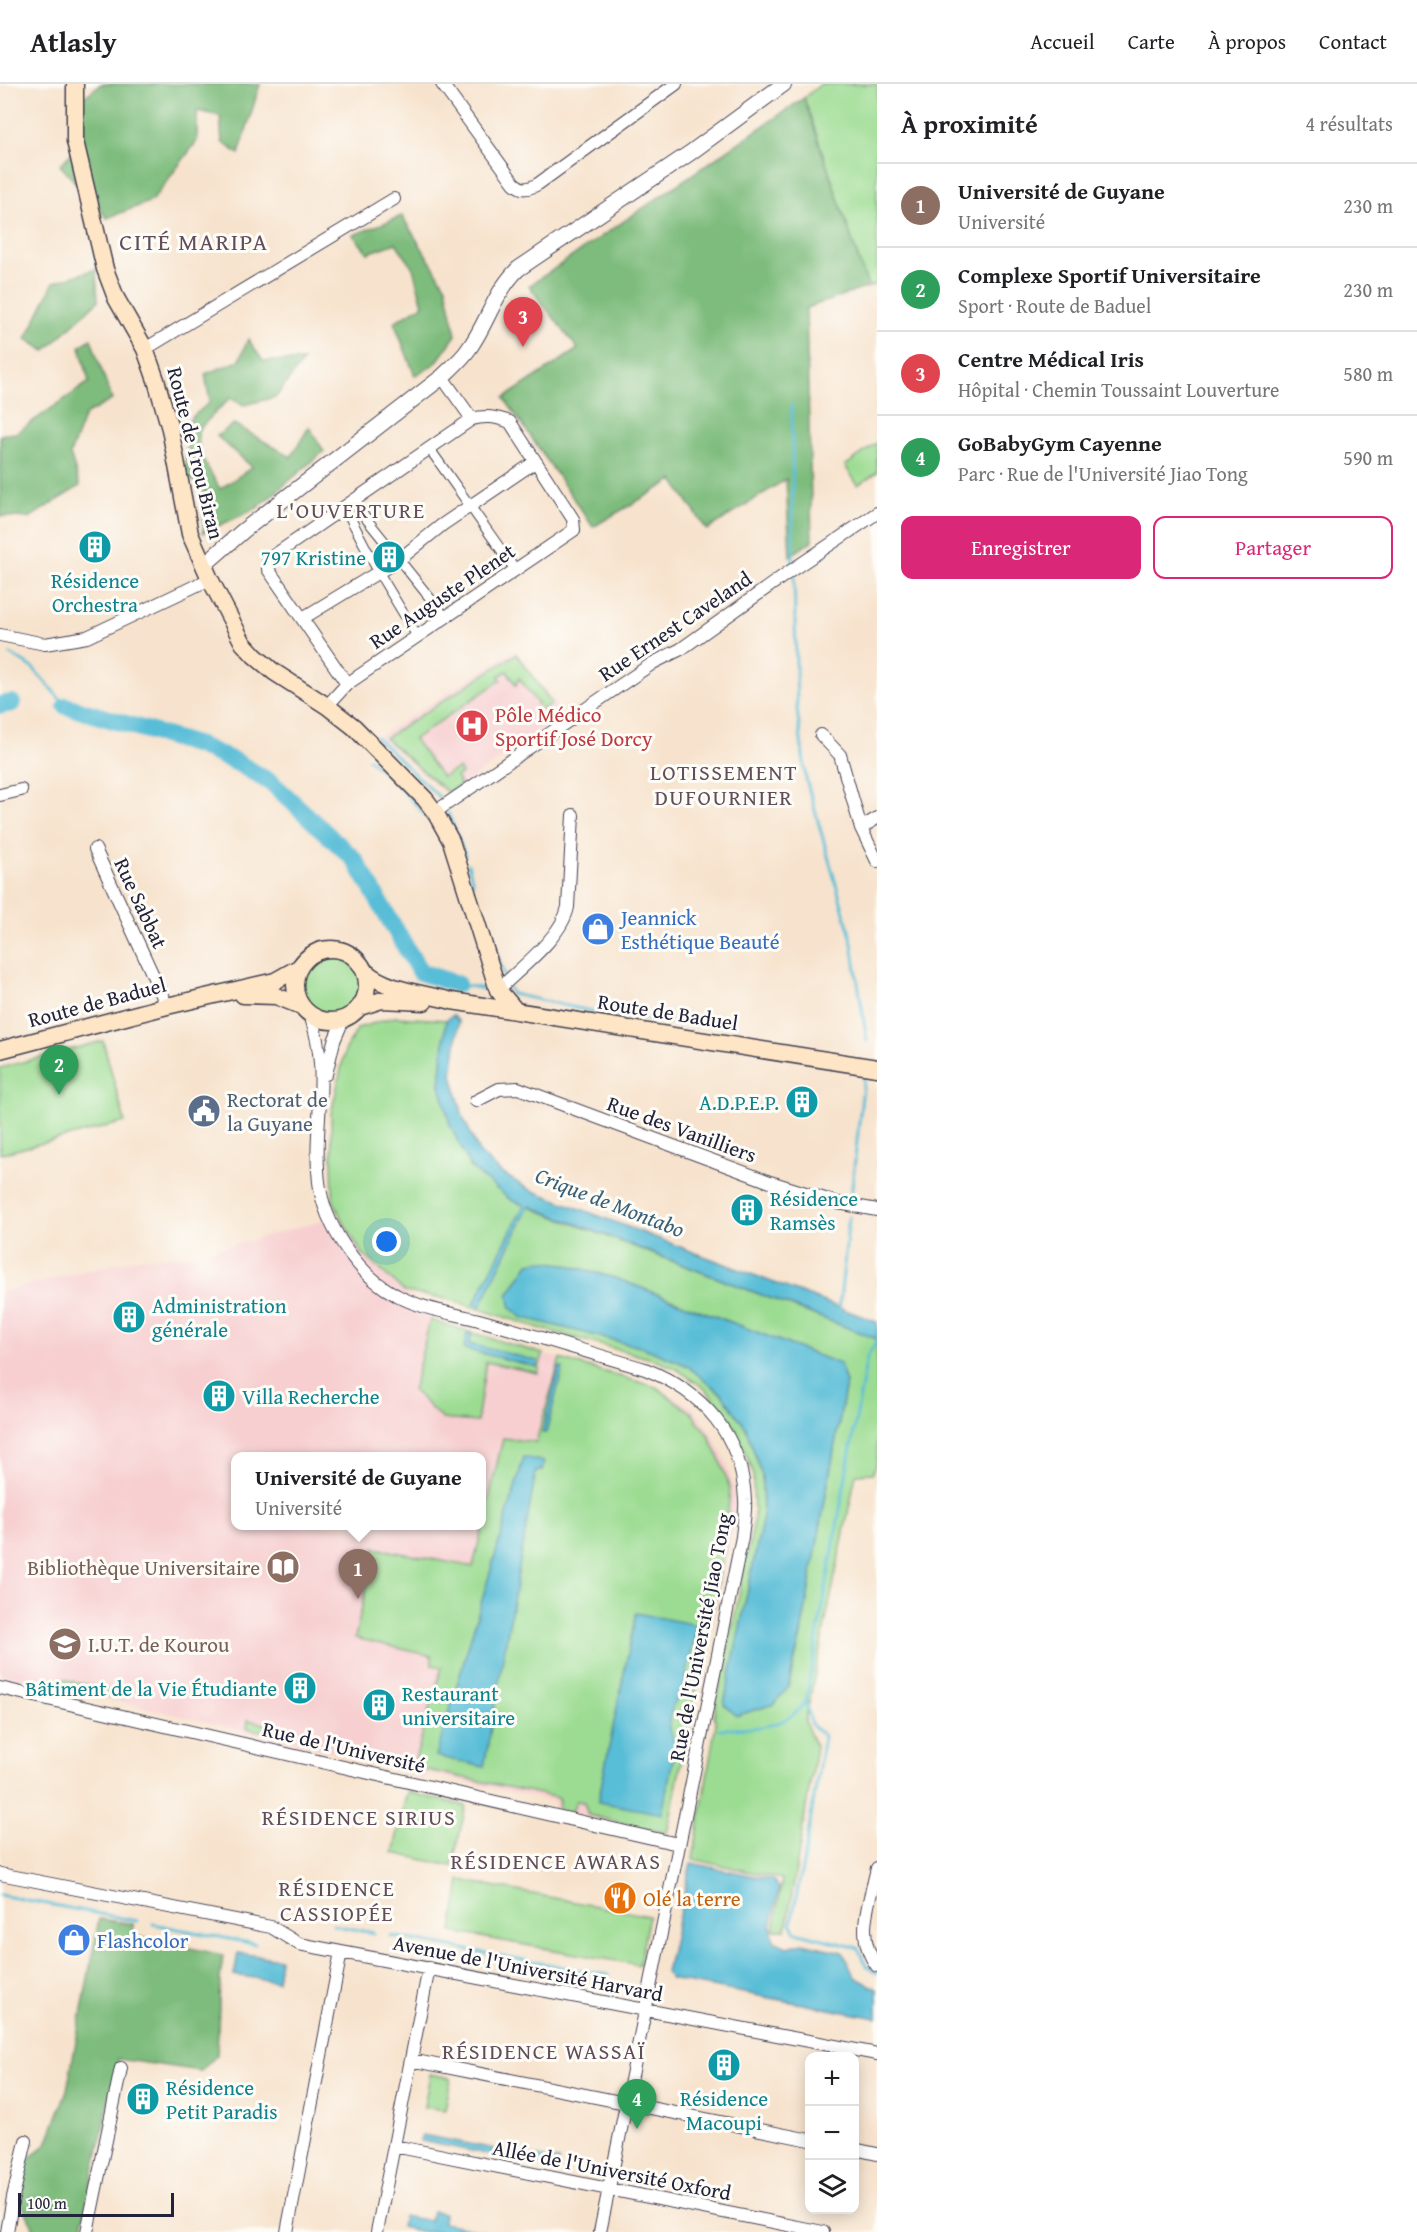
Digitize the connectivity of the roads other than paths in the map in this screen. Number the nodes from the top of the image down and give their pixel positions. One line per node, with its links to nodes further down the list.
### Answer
1 (75, 84): 7 (main road, Route de Trou Biran)
2 (442, 84): 5 (street)
3 (676, 84): 5 (street)
4 (784, 84): 8 (street)
5 (661, 88)
6 (394, 199): 7 (street)
7 (145, 349): 17 (main road, Route de Trou Biran)
8 (442, 377): 9 (street); 17 (street)
9 (472, 419): 10 (street); 11 (street)
10 (429, 448): 12 (street); 13 (street)
11 (535, 462): 13 (street); 16 (street, Rue Auguste Plenet)
12 (348, 503): 15 (street); 18 (street); 19 (street)
13 (470, 506): 15 (street); 16 (street)
14 (877, 513): 28 (street, Rue Ernest Caveland)
15 (400, 559): 18 (street); 20 (street)
16 (516, 571): 20 (street, Rue Auguste Plenet)
17 (207, 572): 21 (street); 24 (main road, Route de Trou Biran)
18 (379, 573): 19 (street); 22 (street)
19 (303, 618): 23 (street)
20 (446, 618): 22 (street, Rue Auguste Plenet)
21 (0, 634)
22 (417, 636): 23 (street, Rue Auguste Plenet)
23 (347, 684): 24 (street, Rue Auguste Plenet)
24 (327, 706): 28 (main road, Route de Trou Biran)
25 (821, 735): 31 (street)
26 (21, 790): 27 (street)
27 (0, 795)
28 (435, 812): 36 (main road, Route de Trou Biran)
29 (573, 815): 36 (street)
30 (877, 818): 31 (street)
31 (861, 828): 33 (street)
32 (95, 849): 40 (street, Rue Sabbat)
33 (877, 861)
34 (300, 967): 35 (main road); 37 (main road, Route de Baduel); 42 (main road)
35 (366, 972): 38 (main road, Route de Baduel); 41 (main road)
36 (498, 990): 39 (main road); 43 (main road, Route de Trou Biran)
37 (206, 997): 40 (main road, Route de Baduel); 42 (main road, Route de Baduel)
38 (452, 1001): 39 (main road, Route de Baduel); 41 (main road, Route de Baduel)
39 (472, 1004): 43 (main road, Route de Baduel)
40 (167, 1006): 45 (main road, Route de Baduel)
41 (360, 1008): 44 (main road)
42 (305, 1011): 44 (main road); 47 (street)
43 (516, 1011): 46 (main road, Route de Baduel)
44 (343, 1020): 47 (street)
45 (0, 1050)
46 (877, 1068)
47 (322, 1090): 51 (street, Rue de l'Université Jiao Tong)
48 (476, 1101): 49 (street, Rue des Vanilliers)
49 (877, 1210)
50 (0, 1688): 51 (street, Rue de l'Université)
51 (678, 1844): 57 (street, Rue de l'Université Jiao Tong)
52 (877, 1868): 55 (street)
53 (0, 1874): 54 (street, Avenue de l'Université Harvard)
54 (341, 1952): 56 (street, Avenue de l'Université Harvard); 70 (street)
55 (877, 1966)
56 (429, 1968): 57 (street, Avenue de l'Université Harvard); 59 (street)
57 (645, 2010): 58 (street, Avenue de l'Université Harvard); 61 (street, Rue de l'Université Jiao Tong)
58 (877, 2054)
59 (411, 2060): 61 (street); 64 (street)
60 (121, 2068): 69 (street)
61 (625, 2103): 62 (street); 67 (street, Rue de l'Université Jiao Tong)
62 (805, 2139)
63 (26, 2141): 68 (street)
64 (394, 2146): 67 (street, Allée de l'Université Oxford); 71 (street)
65 (859, 2150): 66 (street)
66 (877, 2154)
67 (608, 2189): 72 (street, Rue de l'Université Jiao Tong); 73 (street, Allée de l'Université Oxford)
68 (7, 2232)
69 (87, 2232)
70 (287, 2232)
71 (377, 2232)
72 (600, 2232)
73 (823, 2232)

